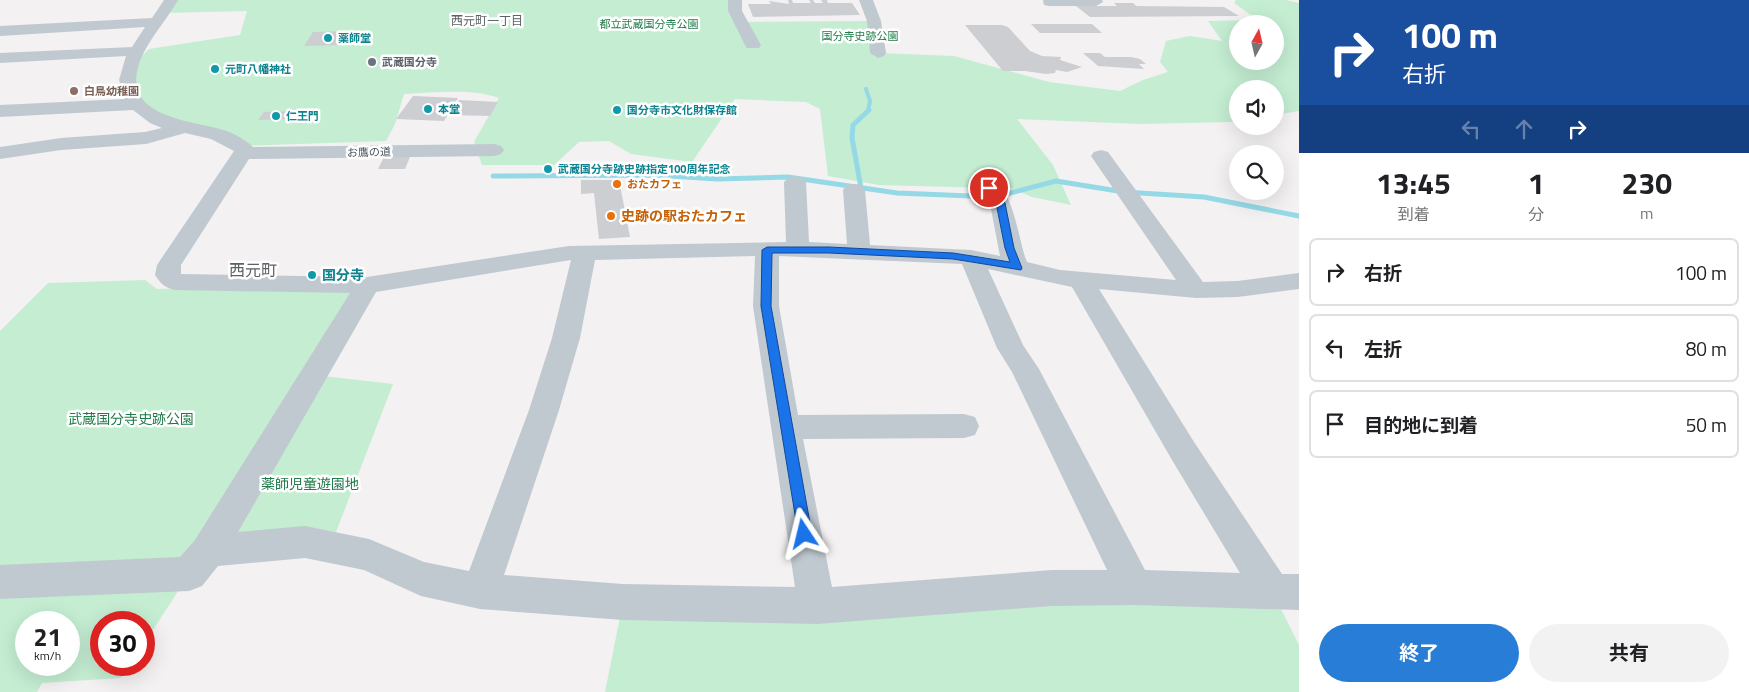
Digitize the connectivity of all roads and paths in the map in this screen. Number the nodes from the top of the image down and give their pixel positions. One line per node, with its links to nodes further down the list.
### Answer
1 (171, 0): 6 (street)
2 (735, 0): 8 (street)
3 (866, 0): 10 (street)
4 (1095, 0): 5 (street)
5 (1049, 2)
6 (157, 22): 7 (street); 9 (street)
7 (0, 31)
8 (753, 45)
9 (138, 51): 11 (street); 12 (street)
10 (878, 53)
11 (0, 58)
12 (128, 70): 13 (street); 14 (street)
13 (108, 71)
14 (137, 104): 15 (street); 16 (street)
15 (0, 112)
16 (182, 128): 18 (street); 19 (street)
17 (494, 150): 19 (street, お鷹の道)
18 (0, 153)
19 (245, 153): 31 (street)
20 (1101, 156): 33 (street)
21 (795, 182): 25 (street)
22 (854, 190): 26 (street)
23 (993, 193): 29 (street)
24 (767, 250): 25 (street); 27 (street); 35 (street)
25 (798, 250): 26 (street)
26 (859, 251): 28 (street)
27 (585, 252): 31 (street); 40 (street)
28 (971, 258): 29 (street); 38 (street)
29 (1017, 268): 30 (street)
30 (1081, 281): 33 (street); 39 (street)
31 (367, 285): 36 (street)
32 (1294, 287): 33 (street)
33 (1196, 290)
34 (964, 426): 35 (street)
35 (785, 427): 41 (street)
36 (208, 551): 37 (street); 40 (street)
37 (0, 582)
38 (1134, 587): 39 (street); 41 (street)
39 (1285, 590)
40 (480, 591): 41 (street)
41 (817, 606)

